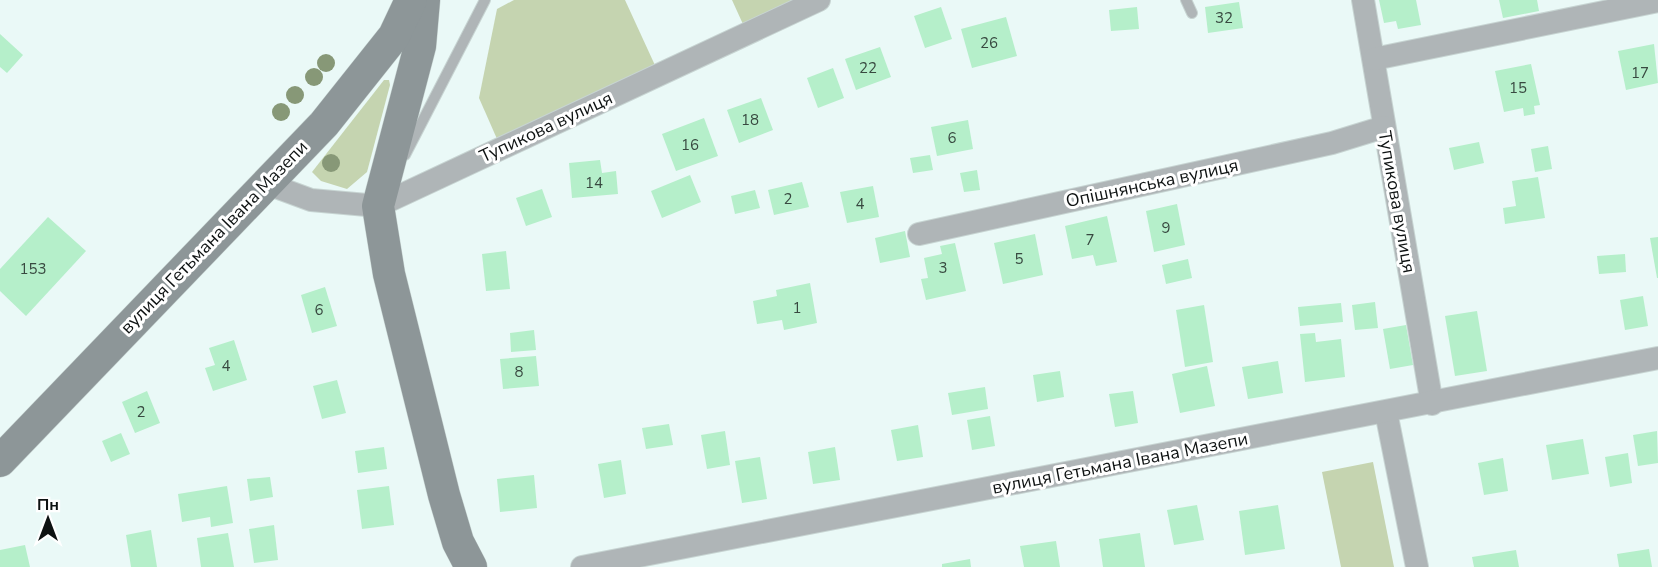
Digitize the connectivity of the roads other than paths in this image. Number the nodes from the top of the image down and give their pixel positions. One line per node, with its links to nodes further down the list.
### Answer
1 (411, 0): 11 (main road, вулиця Гетьмана Івана Мазепи)
2 (424, 0): 12 (main road)
3 (485, 0): 12 (lane)
4 (819, 0): 12 (street, Тупикова вулиця)
5 (1186, 0): 8 (lane)
6 (1362, 0): 9 (street, Тупикова вулиця)
7 (1658, 1): 9 (street)
8 (1192, 13)
9 (1374, 59): 10 (street, Тупикова вулиця)
10 (1384, 127): 13 (street, Опішнянська вулиця); 15 (street, Тупикова вулиця)
11 (265, 183): 12 (street); 17 (main road, вулиця Гетьмана Івана Мазепи)
12 (378, 206): 18 (main road)
13 (919, 234)
14 (1658, 358): 15 (street, вулиця Гетьмана Івана Мазепи)
15 (1432, 404): 16 (street, вулиця Гетьмана Івана Мазепи)
16 (1386, 412): 19 (street, вулиця Гетьмана Івана Мазепи); 20 (street)
17 (0, 461)
18 (471, 567)
19 (582, 567)
20 (1417, 567)

